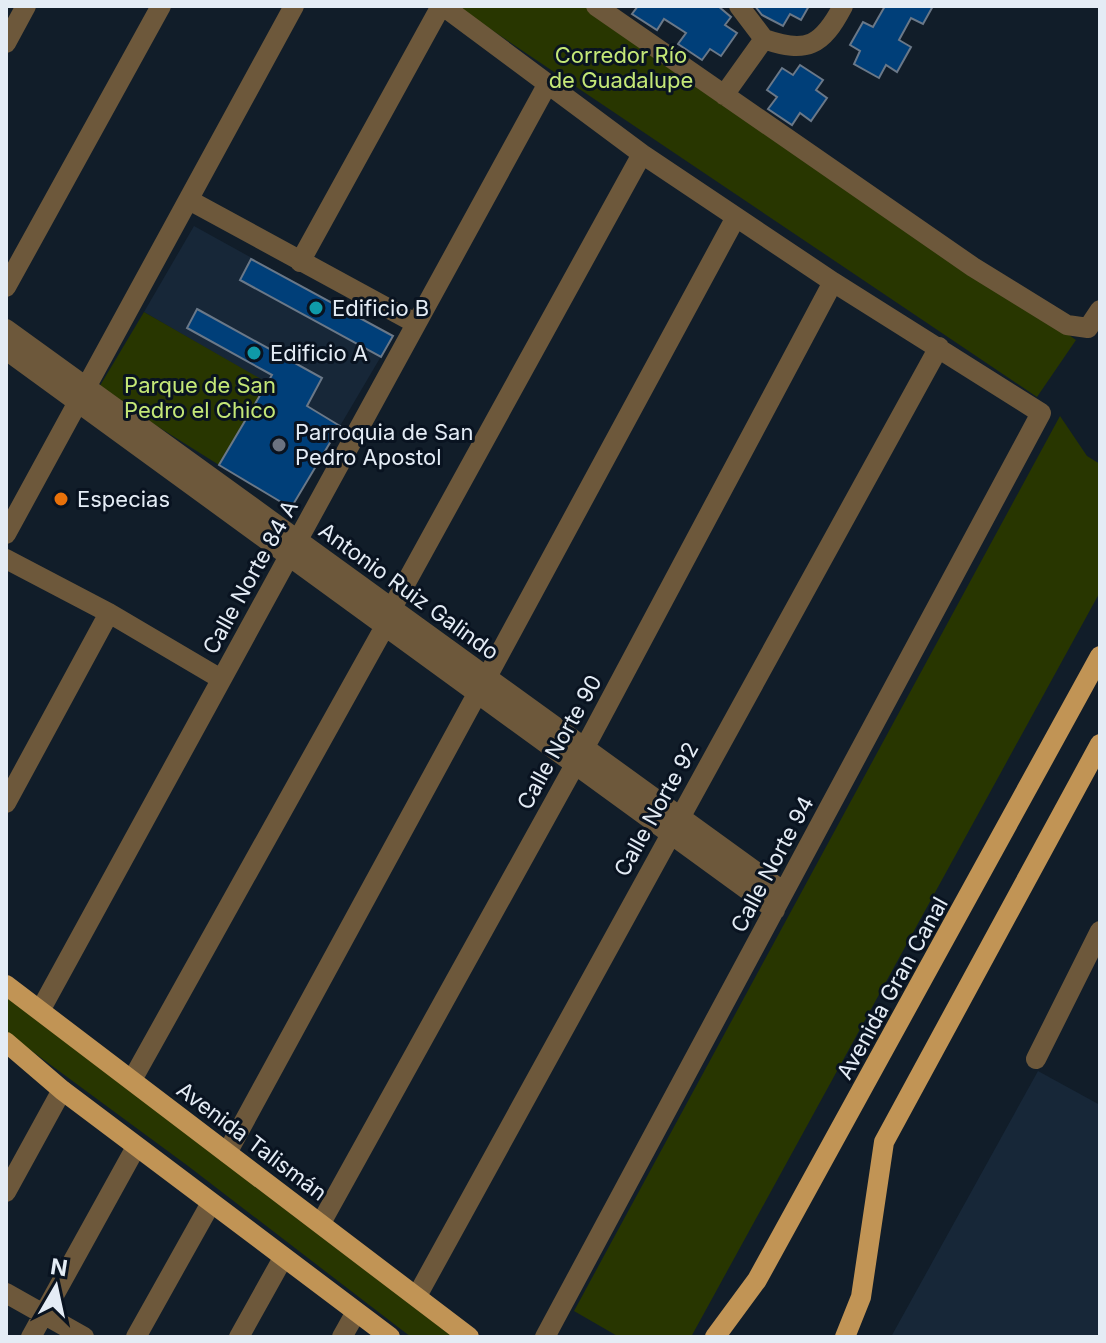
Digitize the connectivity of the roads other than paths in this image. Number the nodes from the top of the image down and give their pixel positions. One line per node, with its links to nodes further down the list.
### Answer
1 (26, 6): 9 (street)
2 (161, 6): 17 (street)
3 (294, 6): 13 (street)
4 (442, 6): 10 (street); 15 (street)
5 (739, 6): 8 (street)
6 (843, 6): 8 (street)
7 (602, 8): 11 (street)
8 (764, 39): 11 (street)
9 (6, 43)
10 (547, 85): 12 (street); 19 (street, Calle Norte 84 A)
11 (724, 95): 18 (street)
12 (642, 154): 14 (street); 28 (street)
13 (189, 200): 15 (street); 23 (street)
14 (736, 217): 16 (street); 31 (street)
15 (300, 262): 19 (street)
16 (833, 282): 21 (street); 33 (street, Calle Norte 90)
17 (6, 287)
18 (1100, 310)
19 (415, 323): 25 (street, Calle Norte 84 A)
20 (6, 329): 23 (street, Antonio Ruiz Galindo)
21 (939, 347): 35 (street, Calle Norte 92); 36 (street, Calle Norte 94)
22 (6, 350): 23 (street, Antonio Ruiz Galindo)
23 (80, 394): 24 (street); 25 (street, Antonio Ruiz Galindo)
24 (6, 534)
25 (293, 549): 28 (street, Antonio Ruiz Galindo); 30 (street, Calle Norte 84 A)
26 (6, 559): 27 (street)
27 (109, 613): 30 (street); 34 (street)
28 (388, 618): 31 (street, Antonio Ruiz Galindo); 42 (street)
29 (1100, 656): 62 (main road, Avenida Gran Canal)
30 (221, 679): 39 (street, Calle Norte 84 A)
31 (482, 685): 33 (street, Antonio Ruiz Galindo); 45 (street)
32 (1100, 744): 63 (main road)
33 (580, 754): 35 (street, Antonio Ruiz Galindo); 48 (street, Calle Norte 90)
34 (6, 803)
35 (675, 824): 36 (street, Antonio Ruiz Galindo); 51 (street, Calle Norte 92)
36 (780, 901): 61 (street, Calle Norte 94)
37 (1100, 931): 41 (street)
38 (6, 985): 39 (main road, Avenida Talismán)
39 (41, 1009): 42 (main road, Avenida Talismán)
40 (6, 1042): 43 (main road)
41 (1036, 1059)
42 (132, 1080): 45 (main road, Avenida Talismán)
43 (62, 1090): 44 (main road); 46 (street)
44 (136, 1147): 47 (main road); 53 (street)
45 (227, 1153): 48 (main road, Avenida Talismán)
46 (6, 1192)
47 (211, 1203): 49 (main road); 56 (street)
48 (321, 1223): 51 (main road, Avenida Talismán)
49 (283, 1258): 52 (main road); 57 (street)
50 (6, 1293): 53 (street)
51 (417, 1296): 60 (main road, Avenida Talismán)
52 (356, 1312): 58 (street); 59 (main road)
53 (44, 1314): 54 (street); 55 (street)
54 (31, 1337)
55 (84, 1337)
56 (136, 1337)
57 (239, 1337)
58 (342, 1337)
59 (390, 1337)
60 (469, 1337)
61 (545, 1337)
62 (715, 1337)
63 (845, 1337)

